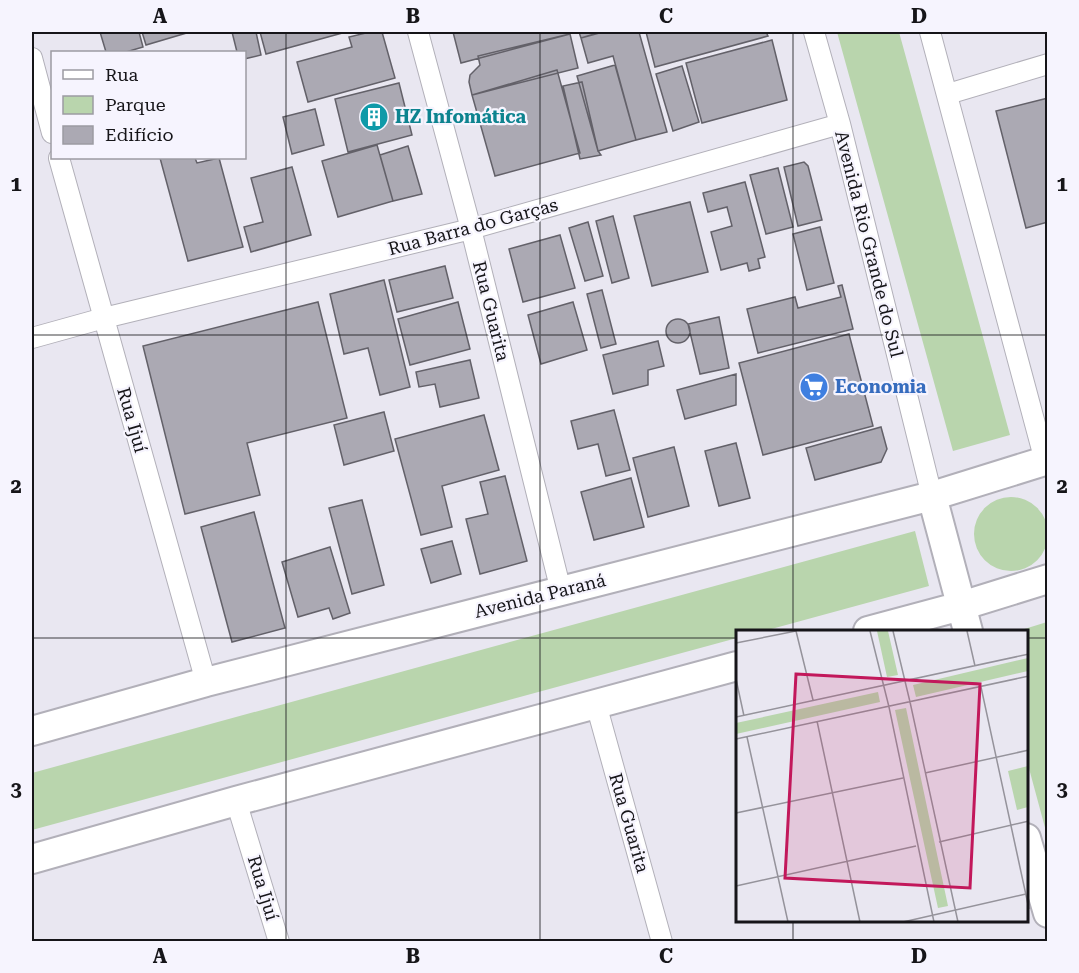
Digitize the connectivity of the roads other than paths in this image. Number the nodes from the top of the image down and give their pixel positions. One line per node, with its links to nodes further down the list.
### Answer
1 (417, 32): 10 (street, Rua Guarita)
2 (814, 32): 7 (street, Avenida Rio Grande do Sul)
3 (930, 32): 6 (street)
4 (32, 58): 8 (street)
5 (1047, 64): 6 (street)
6 (948, 94): 13 (street)
7 (840, 124): 10 (street, Rua Barra do Garças); 14 (street, Avenida Rio Grande do Sul)
8 (51, 130)
9 (59, 159): 11 (street, Rua Ijuí)
10 (471, 229): 11 (street, Rua Barra do Garças); 16 (street, Rua Guarita)
11 (104, 318): 12 (street, Rua Barra do Garças); 20 (street, Rua Ijuí)
12 (32, 339)
13 (1047, 463): 14 (street, Avenida Paraná)
14 (932, 496): 16 (street, Avenida Paraná); 17 (street, Avenida Rio Grande do Sul)
15 (1047, 579): 17 (street)
16 (561, 591): 20 (street, Avenida Paraná)
17 (965, 619): 18 (street)
18 (876, 630)
19 (736, 666): 21 (street)
20 (206, 681): 22 (street, Avenida Paraná)
21 (596, 704): 23 (street); 28 (street, Rua Guarita)
22 (32, 731)
23 (236, 801): 25 (street); 27 (street, Rua Ijuí)
24 (1028, 845): 26 (street)
25 (32, 859)
26 (1047, 913)
27 (279, 942)
28 (662, 942)

